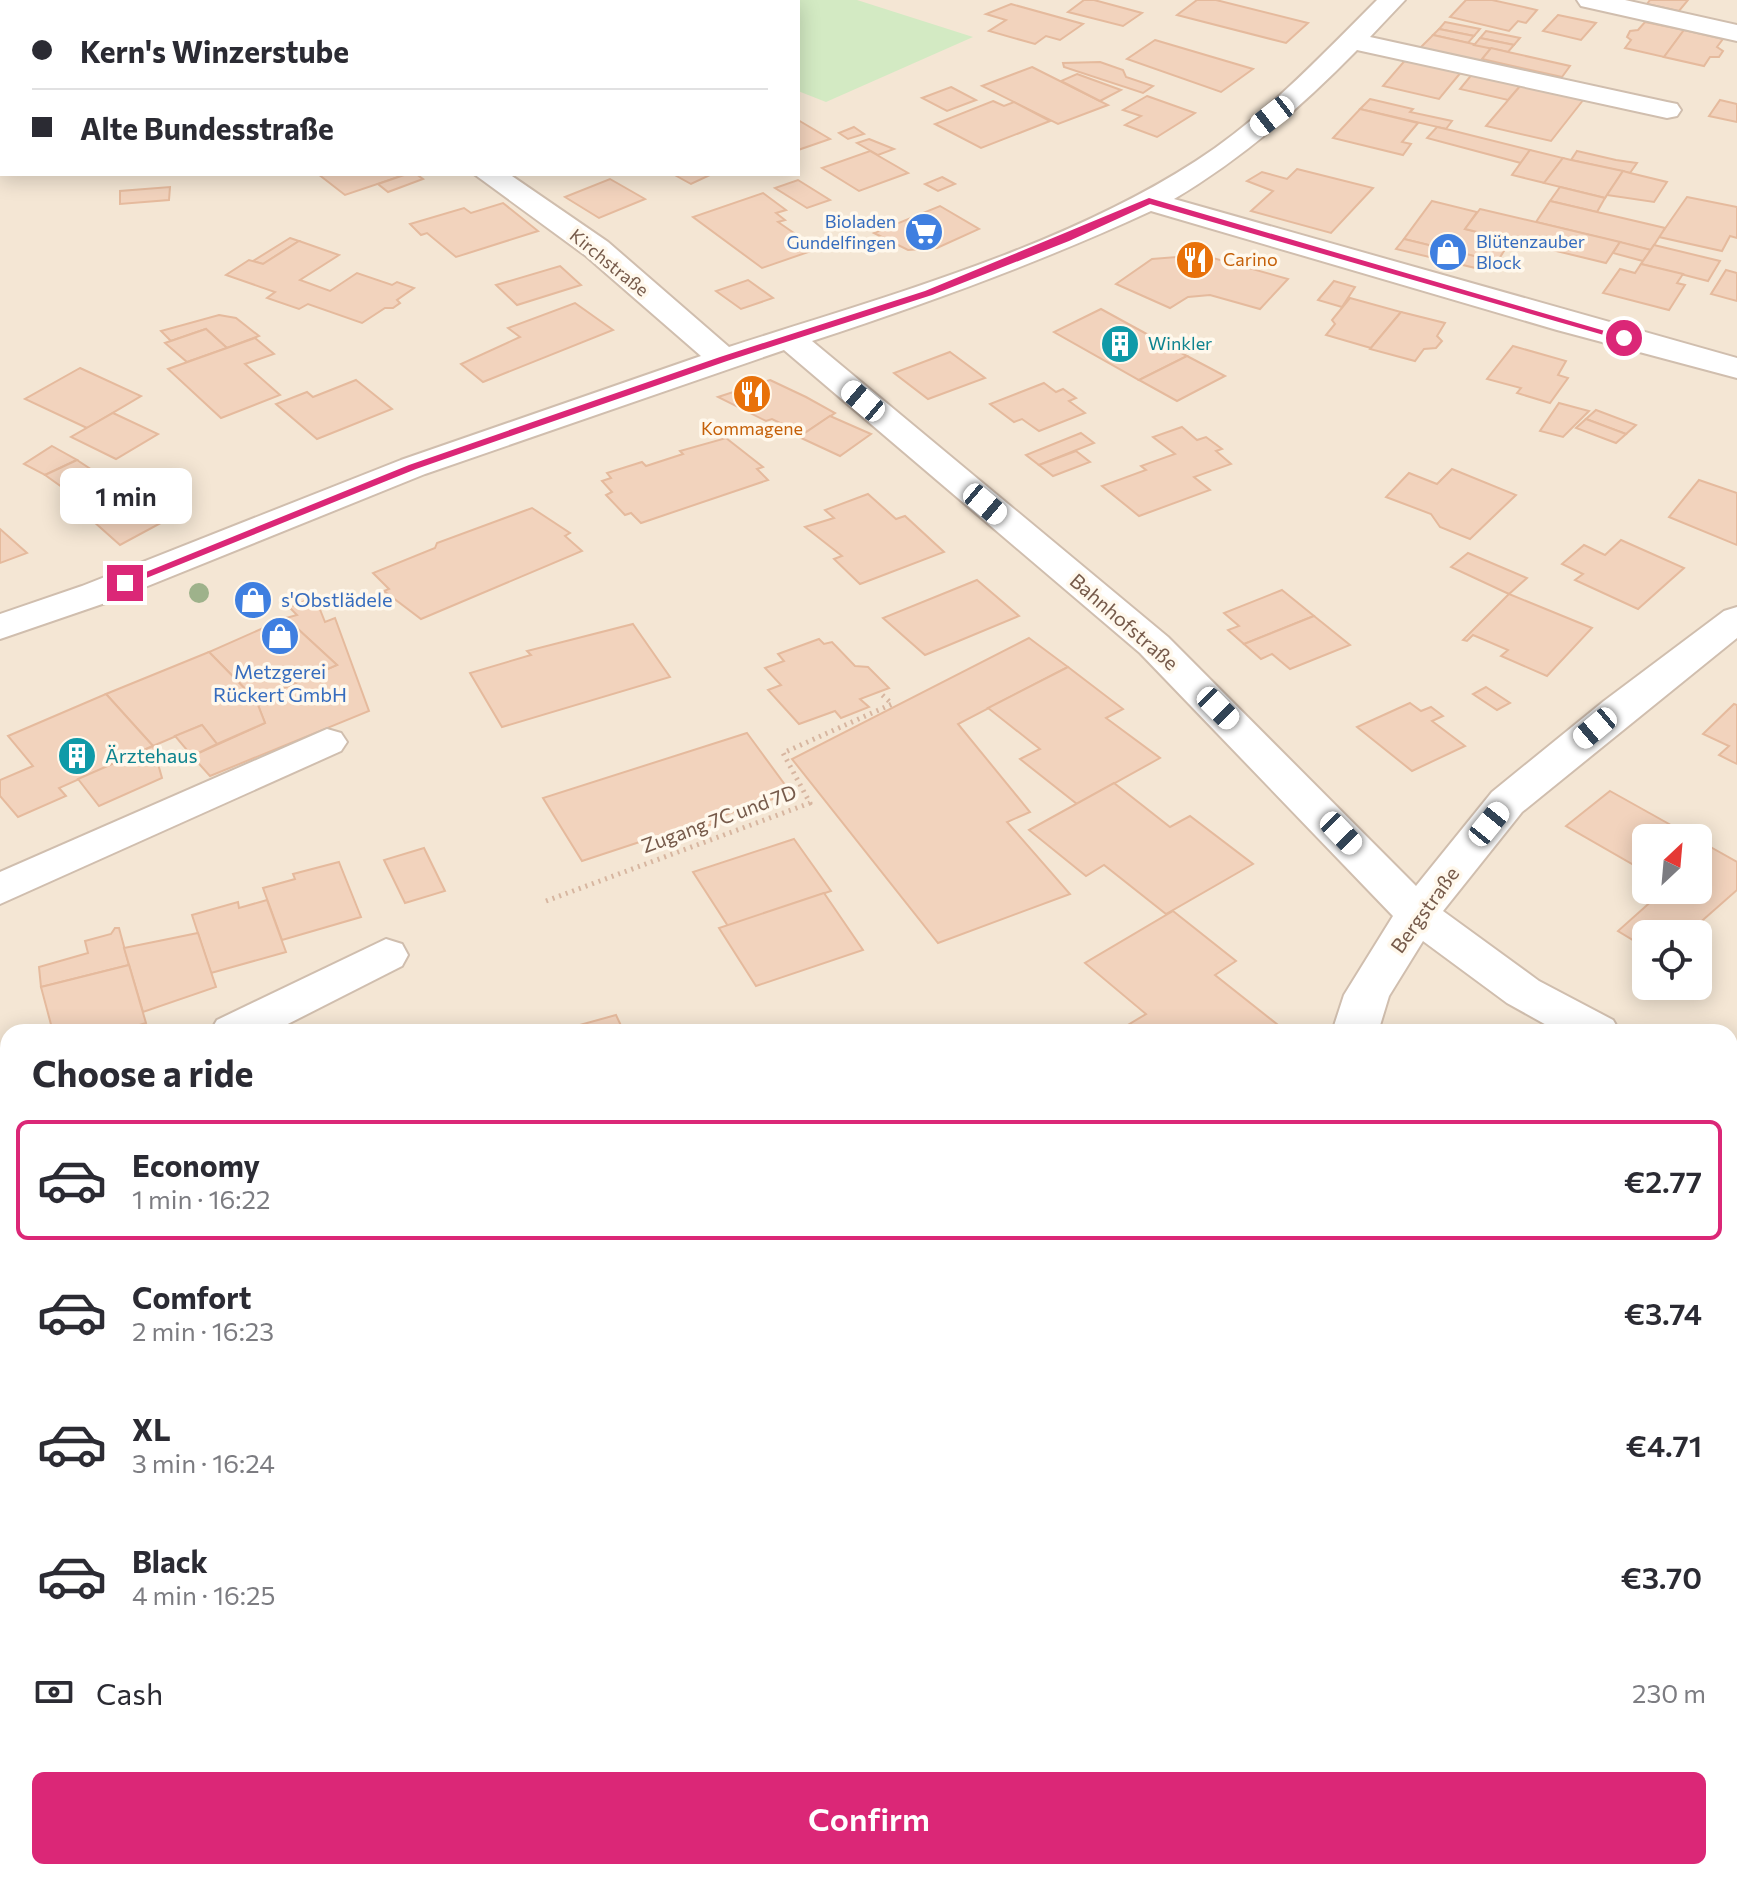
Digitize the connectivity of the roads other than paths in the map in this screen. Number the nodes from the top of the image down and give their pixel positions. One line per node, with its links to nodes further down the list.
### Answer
1 (1392, 0): 4 (street)
2 (1590, 0): 3 (street)
3 (1737, 33)
4 (1351, 41): 5 (street); 7 (street)
5 (1667, 110)
6 (492, 176): 9 (street, Kirchstraße)
7 (1149, 201): 8 (street); 10 (street)
8 (790, 339): 9 (street); 15 (street, Bahnhofstraße)
9 (724, 359): 12 (street)
10 (1737, 368)
11 (1737, 619): 15 (street, Bergstraße)
12 (0, 627)
13 (327, 742): 14 (street)
14 (0, 889)
15 (1417, 914): 18 (street, Bergstraße); 19 (street, Bahnhofstraße)
16 (386, 955): 17 (street)
17 (249, 1024)
18 (1358, 1024)
19 (1582, 1024)

